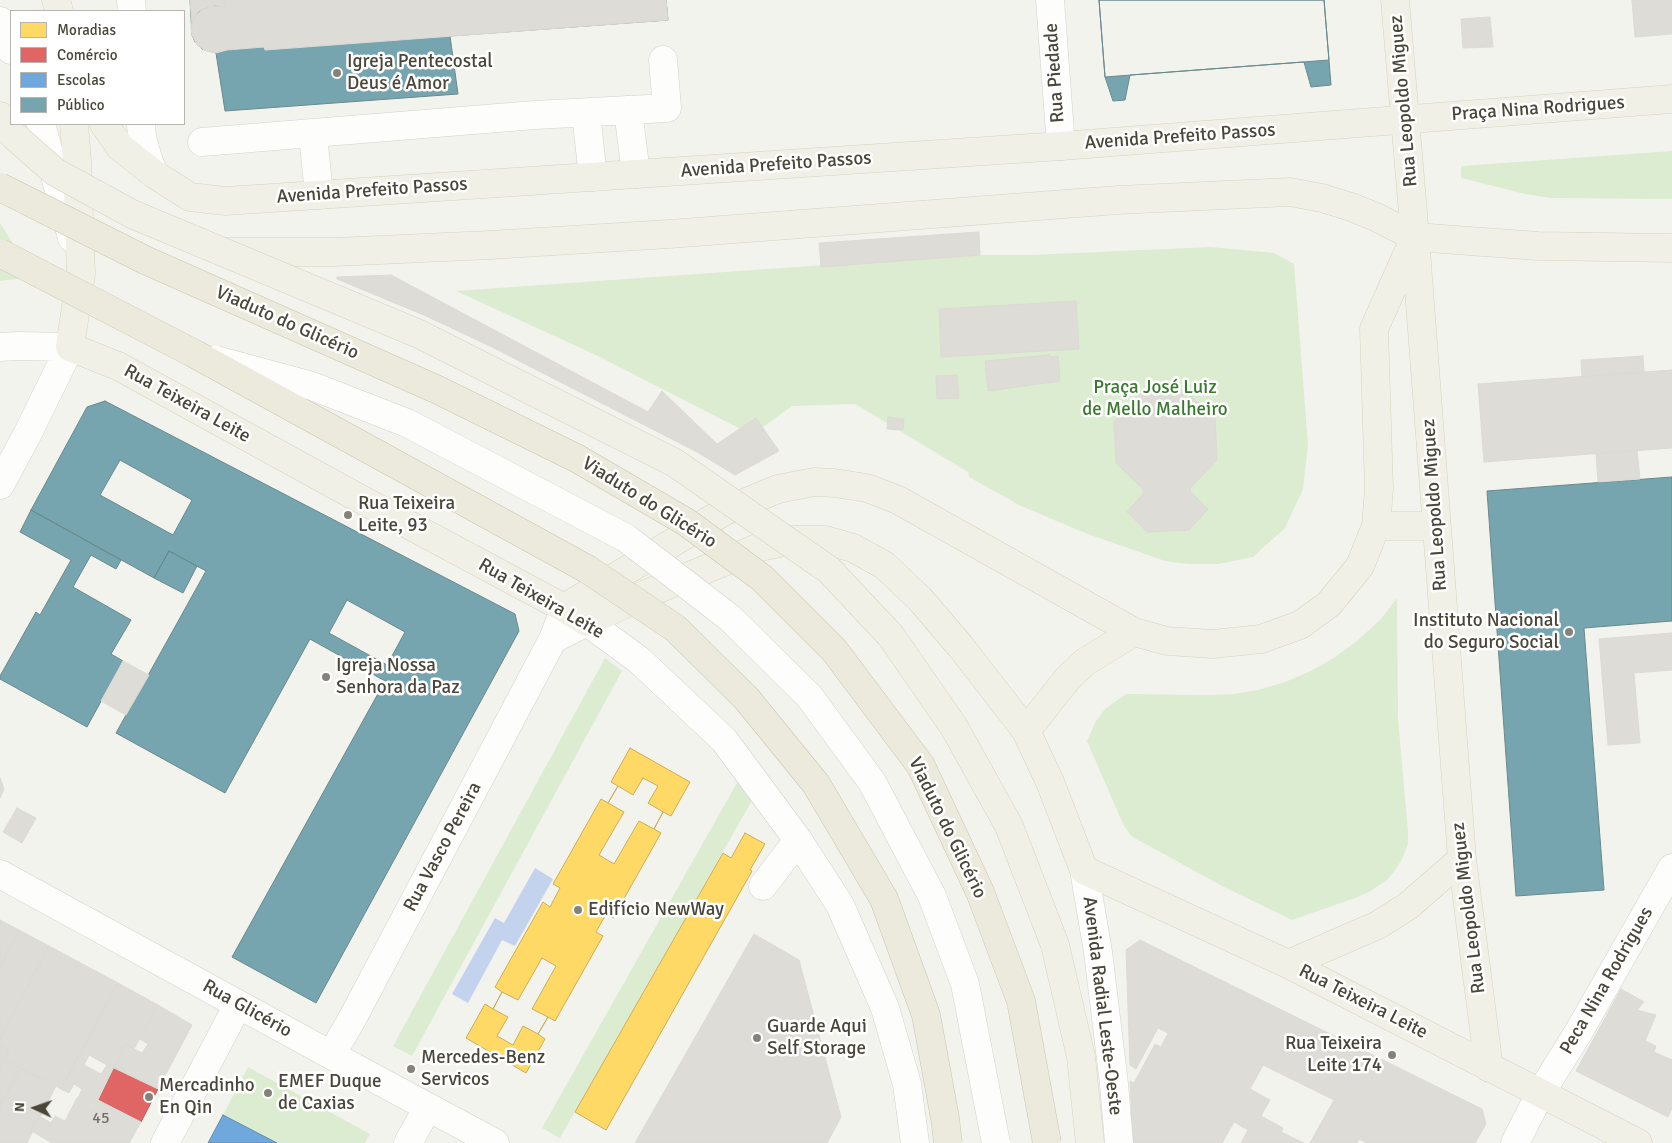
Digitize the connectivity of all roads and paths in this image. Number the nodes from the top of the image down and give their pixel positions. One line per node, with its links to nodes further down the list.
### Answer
1 (1050, 0): 17 (street, Rua Piedade)
2 (1396, 0): 10 (main road, Rua Leopoldo Miguez)
3 (0, 22): 4 (street)
4 (10, 47)
5 (663, 60): 7 (street)
6 (1672, 99): 10 (main road, Praça Nina Rodrigues)
7 (628, 110): 8 (street); 19 (street)
8 (586, 113): 15 (street); 20 (street)
9 (0, 116): 25 (main road, bridge)
10 (1404, 118): 17 (main road, Avenida Prefeito Passos); 23 (main road, Rua Leopoldo Miguez)
11 (41, 125): 27 (street)
12 (74, 125): 27 (main road)
13 (105, 125): 18 (main road, Avenida Prefeito Passos)
14 (141, 125): 18 (street)
15 (313, 134): 16 (street); 22 (street)
16 (202, 142)
17 (1061, 146): 19 (main road, Avenida Prefeito Passos)
18 (154, 174): 22 (main road, Avenida Prefeito Passos)
19 (636, 174): 20 (main road, Avenida Prefeito Passos)
20 (593, 177): 22 (main road, Avenida Prefeito Passos)
21 (0, 187): 57 (highway, Viaduto do Glicério, bridge)
22 (319, 195)
23 (1415, 237): 24 (main road); 25 (main road); 32 (main road); 33 (main road, Rua Leopoldo Miguez)
24 (1672, 248)
25 (225, 252): 58 (main road, bridge)
26 (0, 253): 30 (highway, bridge)
27 (81, 274): 29 (main road)
28 (0, 347): 29 (street)
29 (70, 347): 31 (street); 34 (main road, Rua Teixeira Leite)
30 (193, 353): 55 (highway, bridge); 56 (street, bridge)
31 (0, 485)
32 (1376, 526): 33 (main road); 36 (main road)
33 (1436, 526): 40 (main road, Rua Leopoldo Miguez)
34 (564, 608): 35 (main road, Rua Teixeira Leite); 36 (main road); 37 (street, Rua Vasco Pereira)
35 (587, 622): 37 (street); 38 (main road); 39 (street, Rua Teixeira Leite)
36 (1134, 632): 38 (main road)
37 (553, 639): 47 (street, Rua Vasco Pereira)
38 (1026, 731): 42 (main road)
39 (798, 840): 44 (street); 54 (street, Rua Teixeira Leite)
40 (1462, 859): 45 (main road); 48 (main road, Rua Leopoldo Miguez)
41 (1672, 868): 49 (street, Peca Nina Rodrigues)
42 (1084, 870): 45 (main road, Rua Teixeira Leite); 59 (street, Avenida Radial Leste-Oeste)
43 (0, 874): 46 (street, Rua Glicério)
44 (763, 886)
45 (1288, 964): 48 (main road, Rua Teixeira Leite)
46 (238, 1005): 47 (street, Rua Glicério); 51 (street)
47 (331, 1055): 50 (street, Rua Glicério)
48 (1489, 1068): 49 (main road, Rua Teixeira Leite)
49 (1540, 1094): 60 (street, Peca Nina Rodrigues); 61 (main road, Rua Teixeira Leite)
50 (428, 1107): 52 (street); 53 (street, Rua Glicério)
51 (165, 1143)
52 (408, 1143)
53 (495, 1143)
54 (915, 1143)
55 (948, 1143)
56 (996, 1143)
57 (1047, 1143)
58 (1090, 1143)
59 (1119, 1143)
60 (1515, 1143)
61 (1638, 1143)

